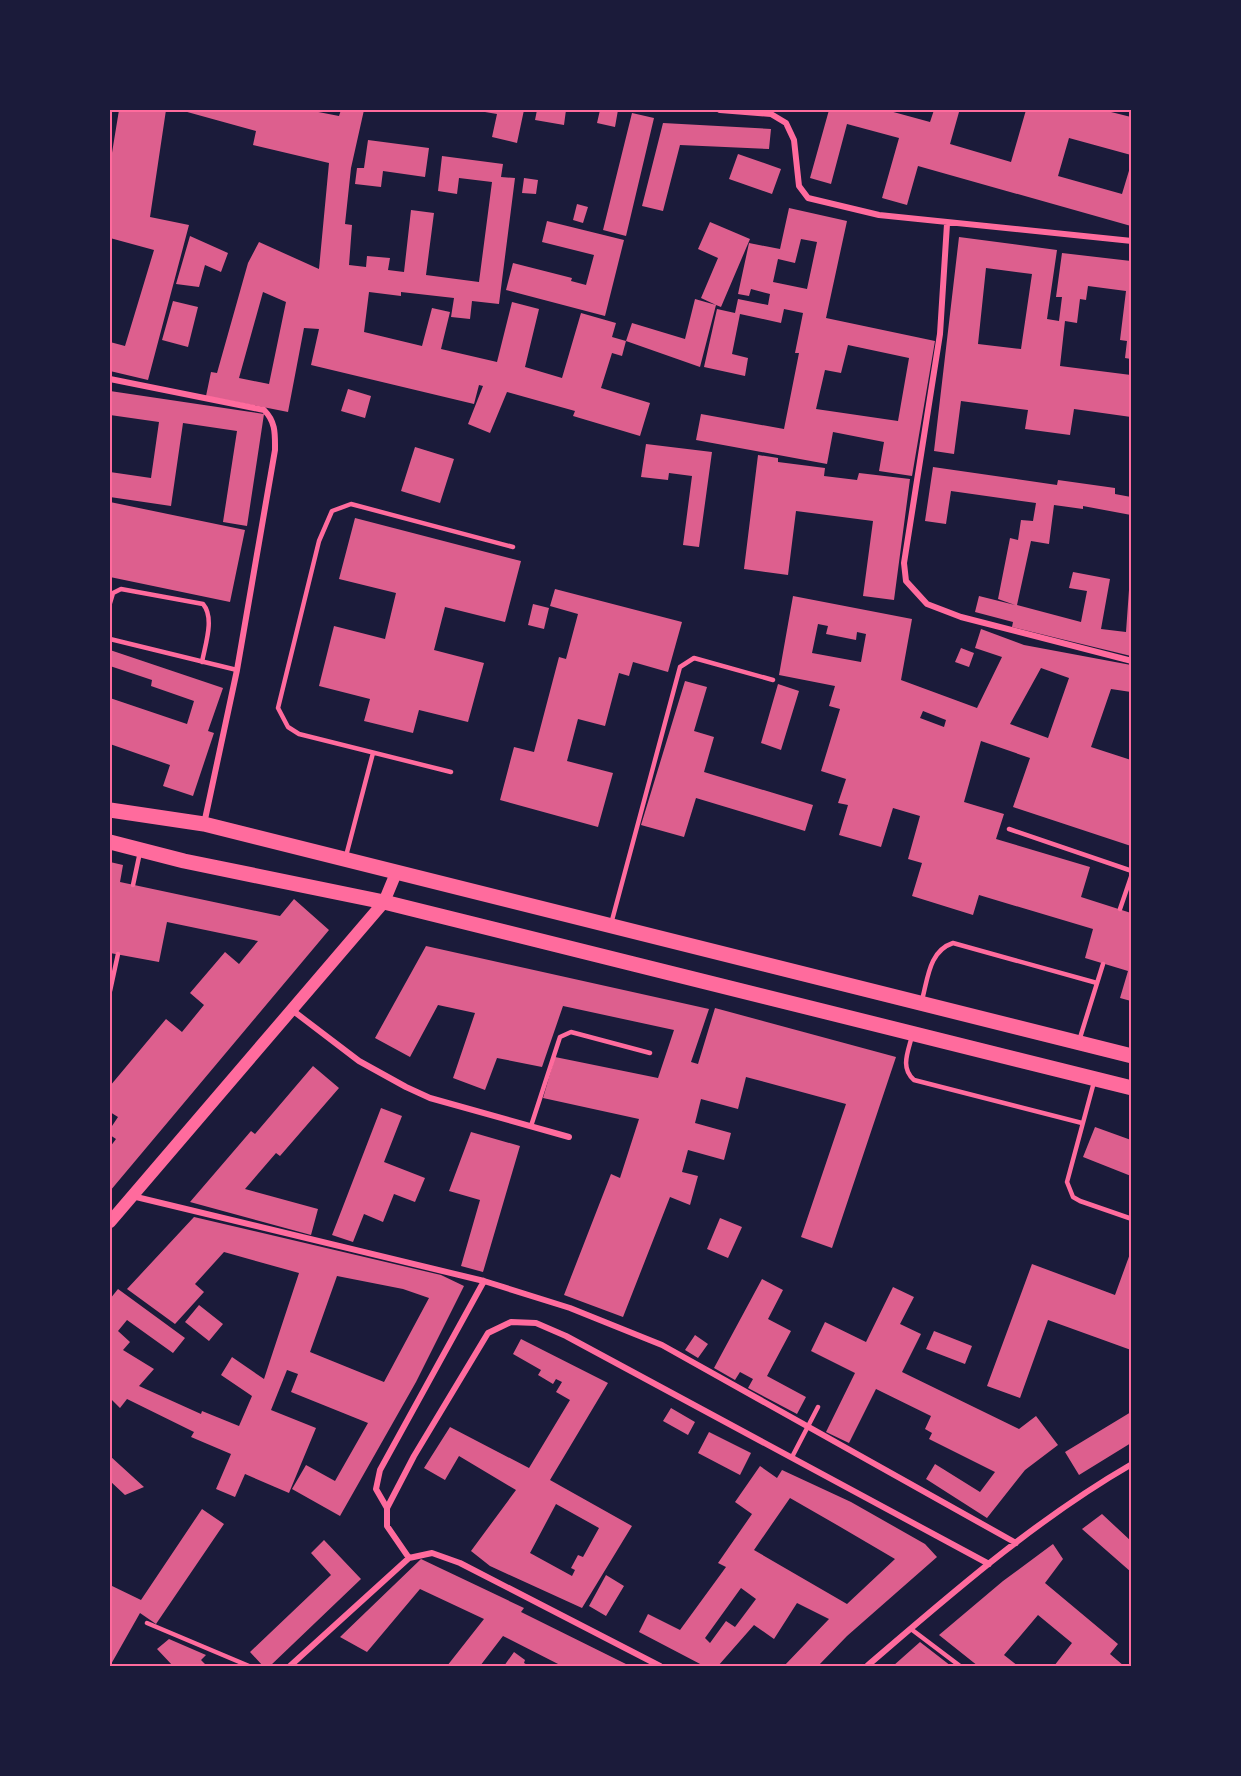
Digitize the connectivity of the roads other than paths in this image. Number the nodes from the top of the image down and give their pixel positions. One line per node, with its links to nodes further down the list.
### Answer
1 (720, 110): 2 (street)
2 (725, 110): 3 (street)
3 (947, 224): 4 (street); 9 (street)
4 (1131, 241)
5 (110, 379): 11 (street)
6 (513, 547): 13 (lane)
7 (110, 603): 10 (lane)
8 (110, 639): 10 (lane)
9 (1131, 661)
10 (202, 662): 11 (lane)
11 (237, 670): 16 (street)
12 (773, 680): 26 (lane)
13 (373, 753): 14 (lane); 20 (lane)
14 (451, 772)
15 (110, 810): 16 (main road)
16 (204, 824): 20 (main road)
17 (1009, 829): 21 (lane)
18 (110, 842): 19 (main road)
19 (141, 850): 23 (lane); 24 (main road)
20 (345, 861): 22 (main road)
21 (1131, 872): 25 (lane)
22 (396, 873): 24 (main road); 26 (main road)
23 (133, 885)
24 (384, 902): 32 (main road); 33 (main road)
25 (1120, 909)
26 (610, 927): 31 (main road)
27 (117, 954): 30 (lane)
28 (1103, 964): 29 (lane)
29 (1097, 983): 31 (lane); 34 (lane)
30 (110, 991)
31 (921, 1005): 34 (main road)
32 (292, 1009): 40 (street); 42 (main road)
33 (913, 1034): 37 (main road); 39 (lane)
34 (1078, 1043): 36 (main road)
35 (650, 1053): 40 (lane)
36 (1131, 1056)
37 (1095, 1079): 38 (main road); 39 (lane)
38 (1131, 1088)
39 (1082, 1123): 43 (lane)
40 (531, 1126): 41 (street)
41 (569, 1137)
42 (132, 1196): 44 (main road); 45 (street)
43 (1131, 1219)
44 (110, 1222)
45 (484, 1281): 47 (street); 50 (street)
46 (818, 1407): 47 (lane)
47 (807, 1428): 48 (lane); 51 (street)
48 (792, 1457): 50 (street); 53 (street)
49 (1131, 1464): 51 (street)
50 (387, 1508): 52 (street)
51 (1016, 1543): 53 (street)
52 (409, 1558): 57 (street); 58 (street)
53 (989, 1564): 55 (street)
54 (147, 1623): 56 (lane)
55 (911, 1629): 59 (street); 60 (lane)
56 (249, 1666)
57 (290, 1666)
58 (660, 1666)
59 (867, 1666)
60 (960, 1666)

